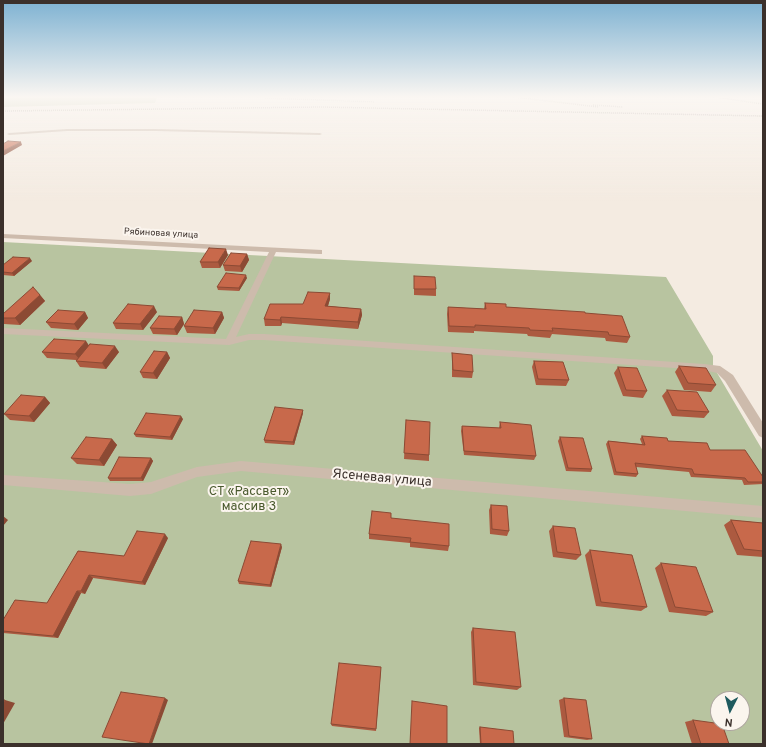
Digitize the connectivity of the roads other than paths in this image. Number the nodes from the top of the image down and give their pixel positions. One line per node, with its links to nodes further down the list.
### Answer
1 (48, 132): 4 (street)
2 (232, 132): 3 (street)
3 (320, 134)
4 (6, 136)
5 (3, 236): 6 (street, Рябиновая улица)
6 (274, 249): 7 (street, Рябиновая улица); 9 (street)
7 (318, 252)
8 (3, 331): 9 (street)
9 (229, 342): 10 (street)
10 (763, 433)
11 (3, 480): 12 (street, Ясеневая улица)
12 (763, 512)

